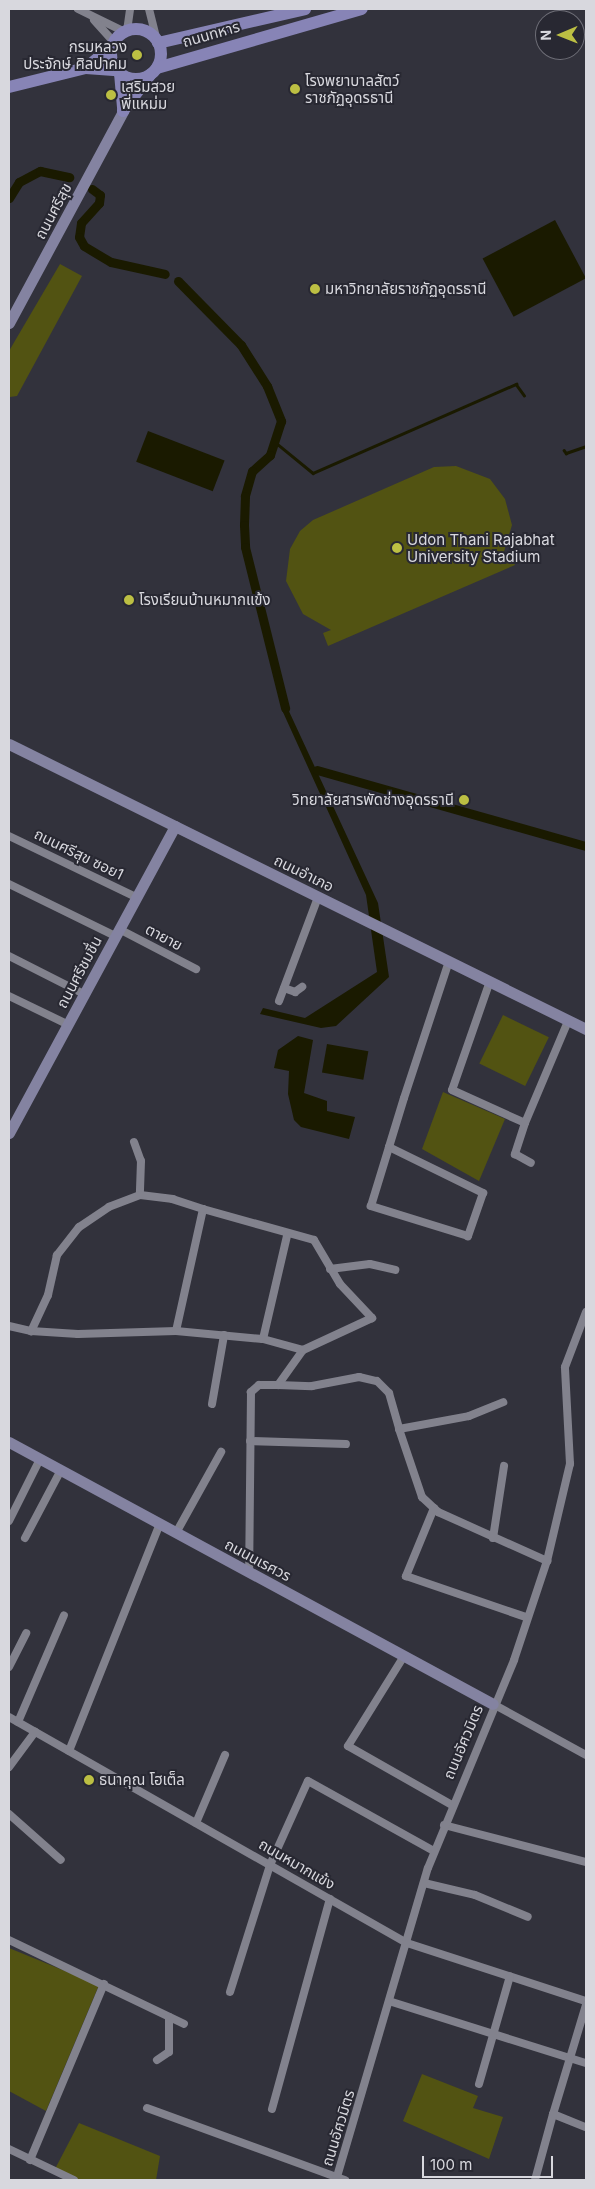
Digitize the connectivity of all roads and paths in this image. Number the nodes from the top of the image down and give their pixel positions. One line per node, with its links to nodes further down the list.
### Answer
1 (78, 9): 6 (street)
2 (130, 9): 7 (street)
3 (149, 9): 8 (street)
4 (305, 9): 8 (main road, ถนนทหาร)
5 (362, 9): 11 (main road, ถนนทหาร)
6 (89, 15): 7 (street); 9 (street)
7 (126, 32): 8 (main road); 9 (main road)
8 (157, 42): 11 (main road)
9 (114, 44): 10 (main road); 12 (main road)
10 (86, 68): 12 (main road); 13 (main road)
11 (154, 71): 12 (main road); 14 (main road)
12 (119, 72): 14 (main road)
13 (9, 87)
14 (122, 111): 15 (street, ถนนศรีสุข)
15 (9, 323)
16 (9, 744): 17 (street, ถนนอำเภอ)
17 (175, 826): 20 (street, ถนนศรีชมชื่น); 21 (street, ถนนอำเภอ)
18 (9, 836): 20 (street, ถนนศรีสุข ซอย1)
19 (9, 884): 22 (street, ตายาย)
20 (136, 897): 22 (street, ถนนศรีชมชื่น)
21 (318, 897): 24 (street, ถนนอำเภอ); 28 (street)
22 (117, 933): 25 (street, ตายาย); 29 (street, ถนนศรีชมชื่น)
23 (9, 956): 29 (street)
24 (449, 961): 26 (street, ถนนอำเภอ); 38 (street)
25 (196, 969)
26 (490, 982): 32 (street, ถนนอำเภอ); 35 (street)
27 (302, 987): 28 (street)
28 (284, 988): 31 (street)
29 (84, 994): 33 (street, ถนนศรีชมชื่น)
30 (9, 996): 33 (street)
31 (279, 1001)
32 (568, 1020): 34 (street, ถนนอำเภอ); 35 (street)
33 (68, 1024): 36 (street, ถนนศรีชมชื่น)
34 (586, 1029)
35 (525, 1123): 39 (street)
36 (9, 1133)
37 (134, 1142): 40 (street)
38 (389, 1146): 38 (street)
39 (531, 1163)
40 (140, 1196): 41 (street); 47 (street)
41 (203, 1209): 42 (street); 48 (street)
42 (287, 1236): 43 (street); 50 (street)
43 (330, 1269): 44 (street); 51 (street)
44 (395, 1270)
45 (586, 1312): 69 (street, ถนนอัศวมิตร)
46 (9, 1326): 47 (street)
47 (31, 1331): 48 (street)
48 (176, 1331): 49 (street)
49 (224, 1335): 50 (street); 54 (street)
50 (263, 1339): 51 (street)
51 (304, 1350): 52 (street)
52 (278, 1385): 55 (street); 56 (street)
53 (503, 1402): 55 (street)
54 (212, 1404)
55 (399, 1429): 63 (street)
56 (250, 1441): 58 (street); 70 (street)
57 (9, 1442): 60 (street, ถนนนเรศวร)
58 (346, 1444)
59 (221, 1452): 66 (street)
60 (40, 1459): 62 (street, ถนนนเรศวร); 64 (street)
61 (504, 1466): 68 (street)
62 (61, 1470): 65 (street, ถนนนเรศวร); 67 (street)
63 (434, 1508): 68 (street); 72 (street)
64 (9, 1521)
65 (160, 1524): 66 (street, ถนนนเรศวร); 80 (street)
66 (176, 1533): 70 (street, ถนนนเรศวร)
67 (25, 1538)
68 (493, 1538): 69 (street)
69 (547, 1561): 72 (street, ถนนอัศวมิตร)
70 (249, 1572): 74 (street, ถนนนเรศวร)
71 (64, 1615): 78 (street)
72 (526, 1617): 76 (street, ถนนอัศวมิตร)
73 (26, 1632): 75 (street)
74 (404, 1656): 76 (street, ถนนนเรศวร); 84 (street)
75 (9, 1667)
76 (493, 1704): 82 (street); 84 (street, ถนนอัศวมิตร)
77 (9, 1717): 78 (street, ถนนหมากแข้ง)
78 (18, 1722): 79 (street, ถนนหมากแข้ง)
79 (34, 1732): 80 (street, ถนนหมากแข้ง); 83 (street)
80 (69, 1751): 86 (street, ถนนหมากแข้ง)
81 (225, 1755): 86 (street)
82 (586, 1755)
83 (9, 1767)
84 (452, 1805): 87 (street, ถนนอัศวมิตร)
85 (9, 1814): 89 (street)
86 (196, 1823): 91 (street, ถนนหมากแข้ง)
87 (444, 1825): 88 (street, ถนนอัศวมิตร); 90 (street)
88 (434, 1851): 91 (street); 92 (street, ถนนอัศวมิตร)
89 (61, 1860)
90 (586, 1862)
91 (270, 1865): 93 (street, ถนนหมากแข้ง); 99 (street)
92 (424, 1883): 94 (street); 96 (street, ถนนอัศวมิตร)
93 (330, 1899): 96 (street, ถนนหมากแข้ง); 110 (street)
94 (528, 1918)
95 (9, 1940): 98 (street)
96 (407, 1943): 97 (street, ถนนหมากแข้ง); 100 (street, ถนนอัศวมิตร)
97 (510, 1976): 101 (street, ถนนหมากแข้ง); 104 (street)
98 (104, 1984): 102 (street); 114 (street)
99 (230, 1992)
100 (392, 2002): 104 (street); 116 (street, ถนนอัศวมิตร)
101 (586, 2003): 105 (street)
102 (169, 2017): 103 (street); 106 (street)
103 (184, 2024)
104 (493, 2031): 105 (street); 108 (street)
105 (571, 2058): 107 (street); 111 (street)
106 (157, 2060)
107 (586, 2063)
108 (479, 2084)
109 (147, 2108): 116 (street)
110 (272, 2109)
111 (554, 2114): 112 (street); 118 (street)
112 (586, 2127)
113 (9, 2149): 114 (street)
114 (30, 2160): 115 (street)
115 (58, 2177): 117 (street)
116 (340, 2179)
117 (74, 2180)
118 (535, 2180)

